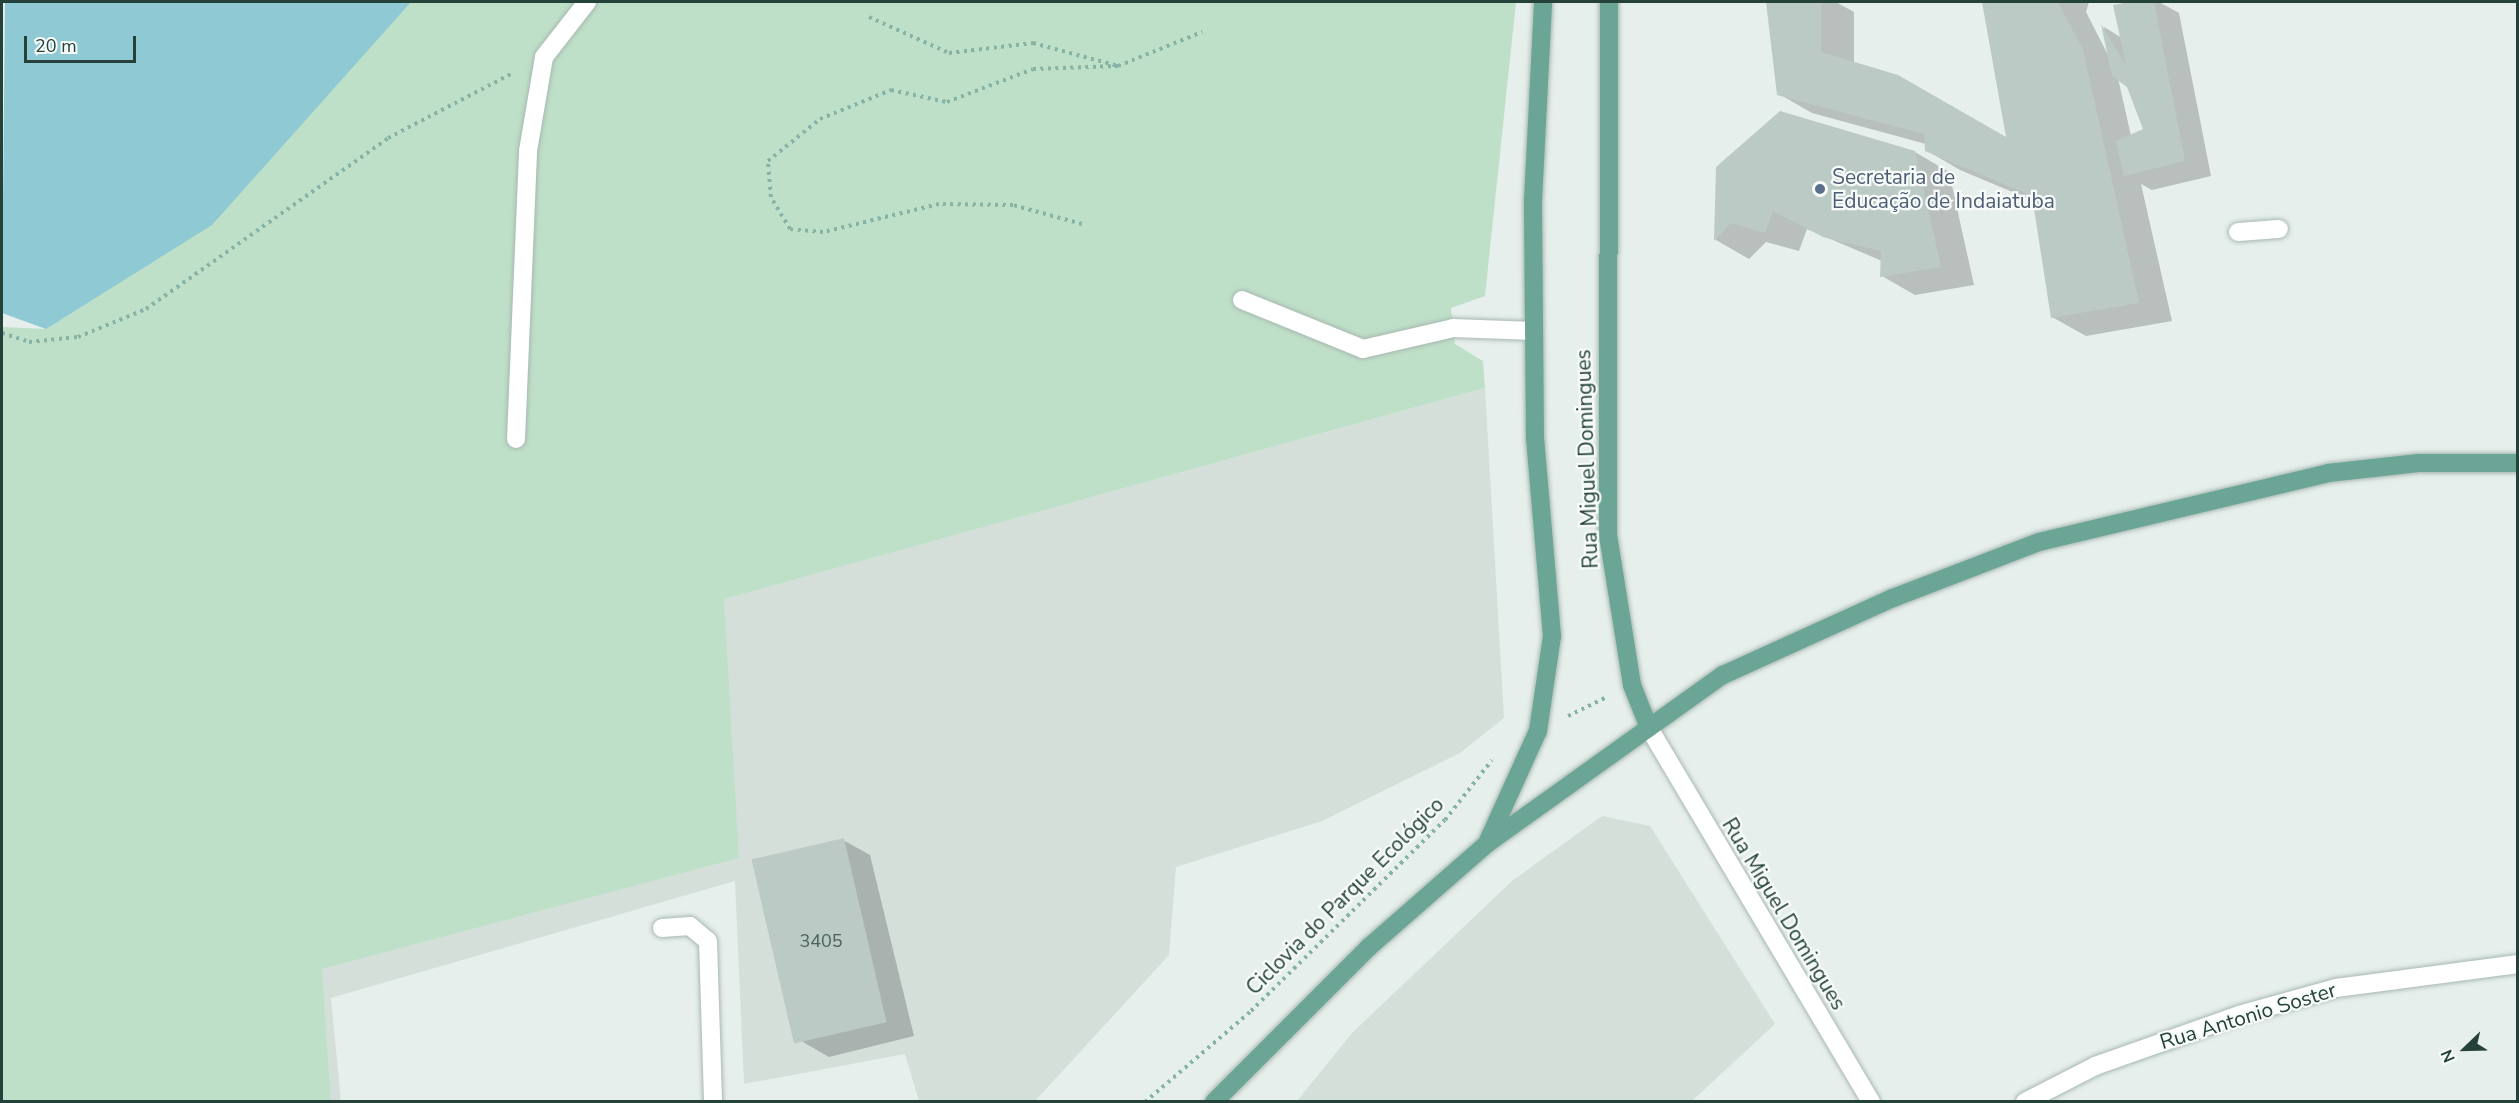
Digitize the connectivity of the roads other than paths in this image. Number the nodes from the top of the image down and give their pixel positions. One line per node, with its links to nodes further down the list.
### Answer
1 (587, 2): 8 (street)
2 (1543, 2): 7 (main road)
3 (1609, 2): 10 (main road, Rua Miguel Domingues)
4 (2279, 229): 5 (street)
5 (2238, 232)
6 (1242, 300): 7 (street)
7 (1534, 331): 11 (main road)
8 (516, 440)
9 (2517, 463): 10 (main road)
10 (1649, 728): 11 (main road); 16 (street, Rua Miguel Domingues)
11 (1488, 843): 15 (main road)
12 (662, 928): 14 (street)
13 (2517, 964): 17 (street, Rua Antonio Soster)
14 (713, 1101)
15 (1214, 1101)
16 (1871, 1101)
17 (2025, 1101)

